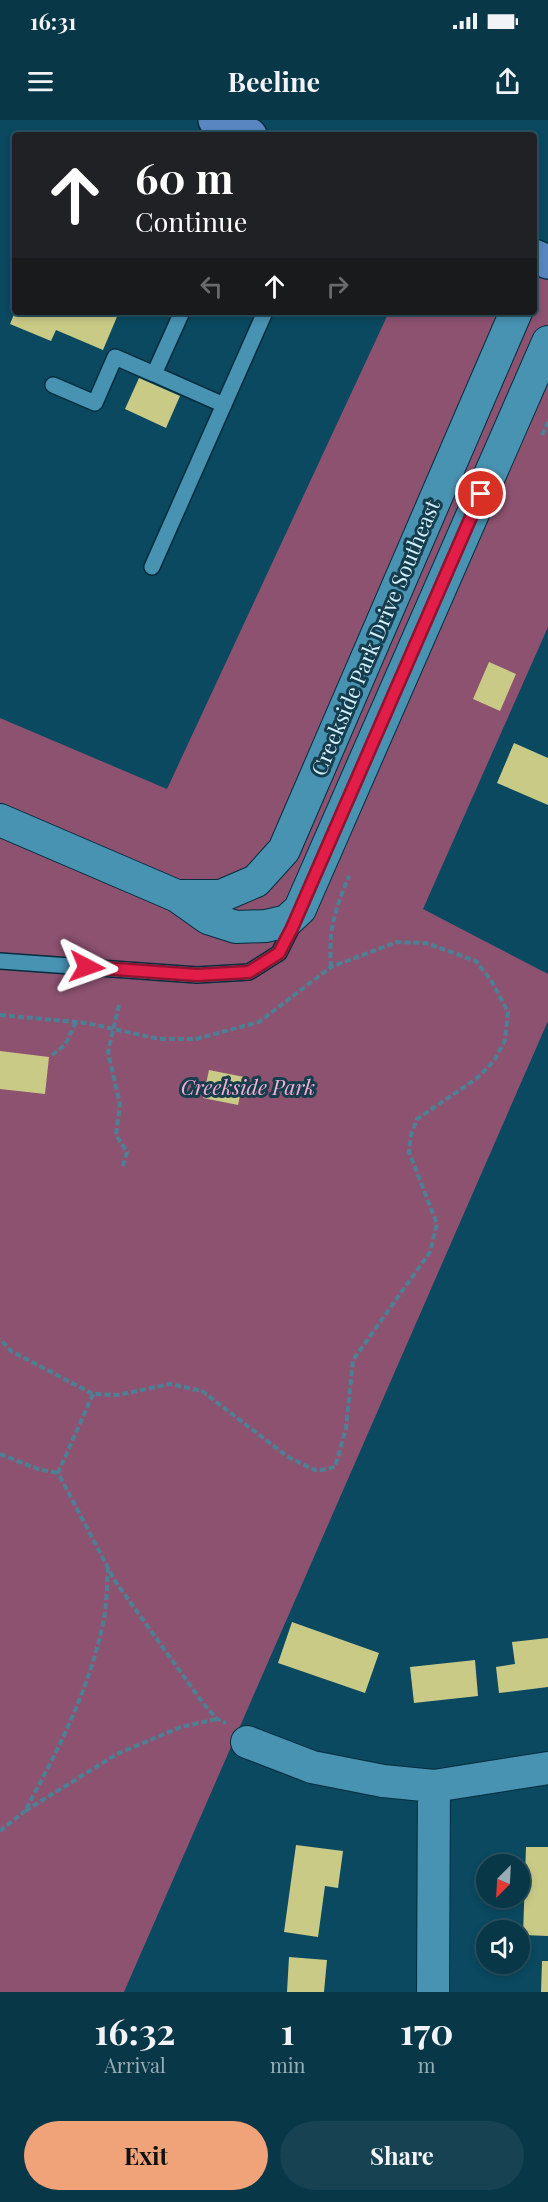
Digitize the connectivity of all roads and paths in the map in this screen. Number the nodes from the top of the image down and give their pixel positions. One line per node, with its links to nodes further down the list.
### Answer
1 (216, 120): 2 (main road)
2 (243, 132)
3 (181, 315): 7 (lane)
4 (264, 315): 9 (lane)
5 (515, 315): 12 (street, Creekside Park Drive Southeast)
6 (548, 342): 13 (street, Creekside Park Drive Southeast)
7 (154, 374): 8 (lane); 9 (lane)
8 (53, 384)
9 (224, 405): 10 (lane)
10 (152, 567)
11 (0, 820): 12 (street, Creekside Park Drive Southeast)
12 (177, 896): 13 (street, Creekside Park Drive Southeast)
13 (300, 909): 14 (lane)
14 (0, 961)
15 (119, 1005): 18 (path)
16 (0, 1015): 17 (path)
17 (76, 1022): 18 (path); 19 (path)
18 (115, 1027): 20 (path); 22 (path)
19 (52, 1055)
20 (123, 1166)
21 (0, 1339): 22 (path)
22 (93, 1394): 24 (path)
23 (0, 1454): 24 (path)
24 (58, 1473): 25 (path)
25 (108, 1567): 26 (path); 30 (path)
26 (218, 1719): 27 (path); 30 (path)
27 (247, 1742): 29 (street)
28 (548, 1768): 29 (street)
29 (434, 1786): 32 (street)
30 (25, 1811): 31 (path)
31 (0, 1831)
32 (433, 1992)

